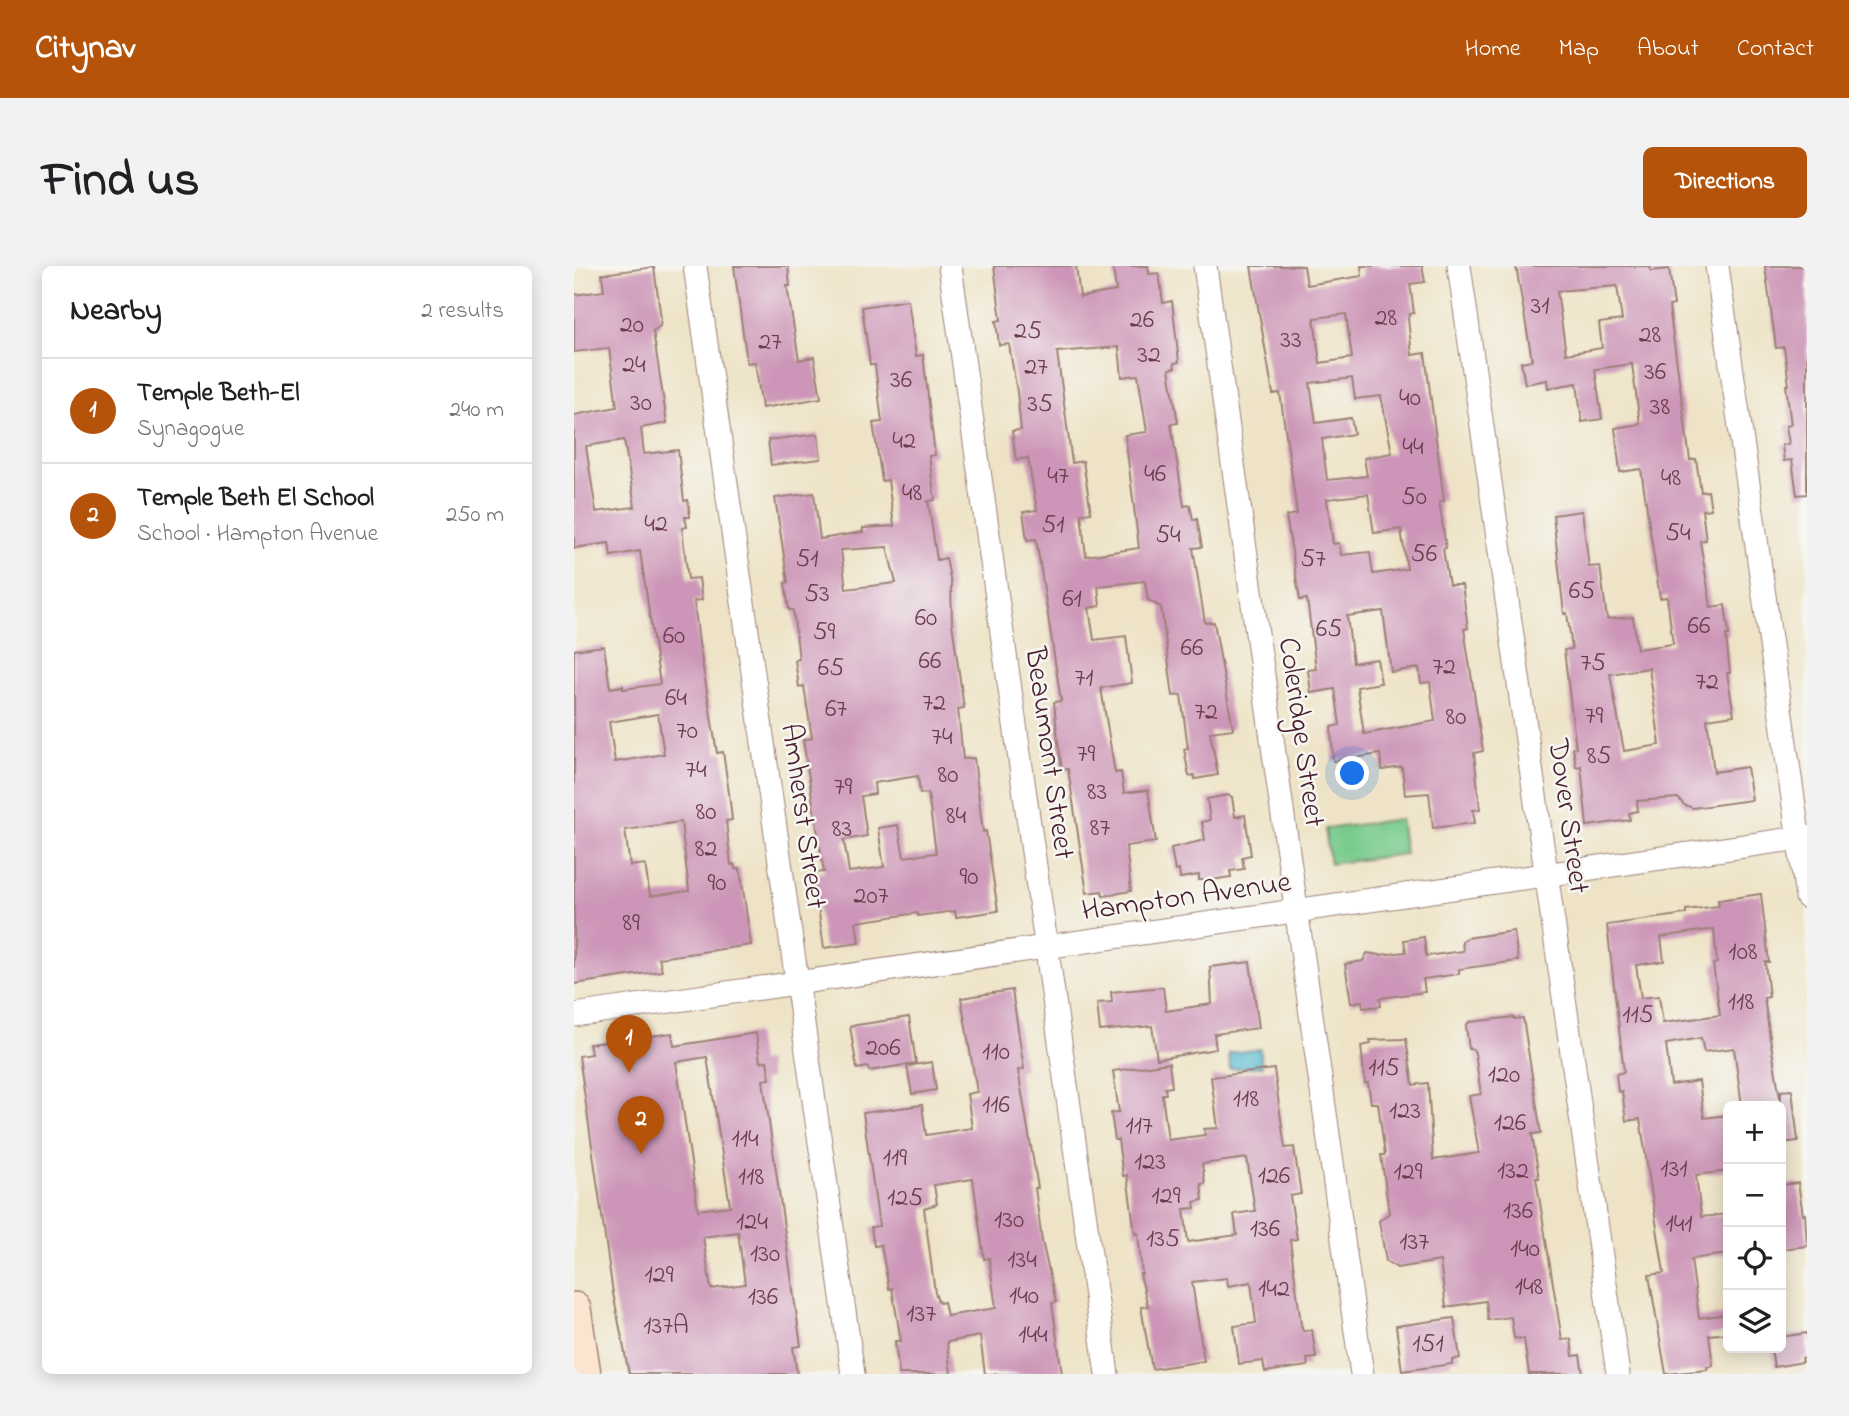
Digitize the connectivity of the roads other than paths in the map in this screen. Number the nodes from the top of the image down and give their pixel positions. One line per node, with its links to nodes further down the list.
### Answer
1 (695, 266): 11 (street, Amherst Street)
2 (950, 266): 10 (street, Beaumont Street)
3 (1205, 266): 9 (street, Coleridge Street)
4 (1459, 266): 7 (street, Dover Street)
5 (1717, 266): 6 (street)
6 (1803, 837): 7 (street, Hampton Avenue); 8 (street)
7 (1546, 874): 9 (street, Hampton Avenue); 18 (street, Dover Street)
8 (1807, 897)
9 (1297, 911): 10 (street, Hampton Avenue); 17 (street, Coleridge Street)
10 (1047, 947): 11 (street, Hampton Avenue); 16 (street, Beaumont Street)
11 (797, 983): 12 (street, Hampton Avenue); 15 (street, Amherst Street)
12 (574, 1015)
13 (574, 1309): 14 (main road)
14 (584, 1374)
15 (853, 1374)
16 (1107, 1374)
17 (1362, 1374)
18 (1618, 1374)

